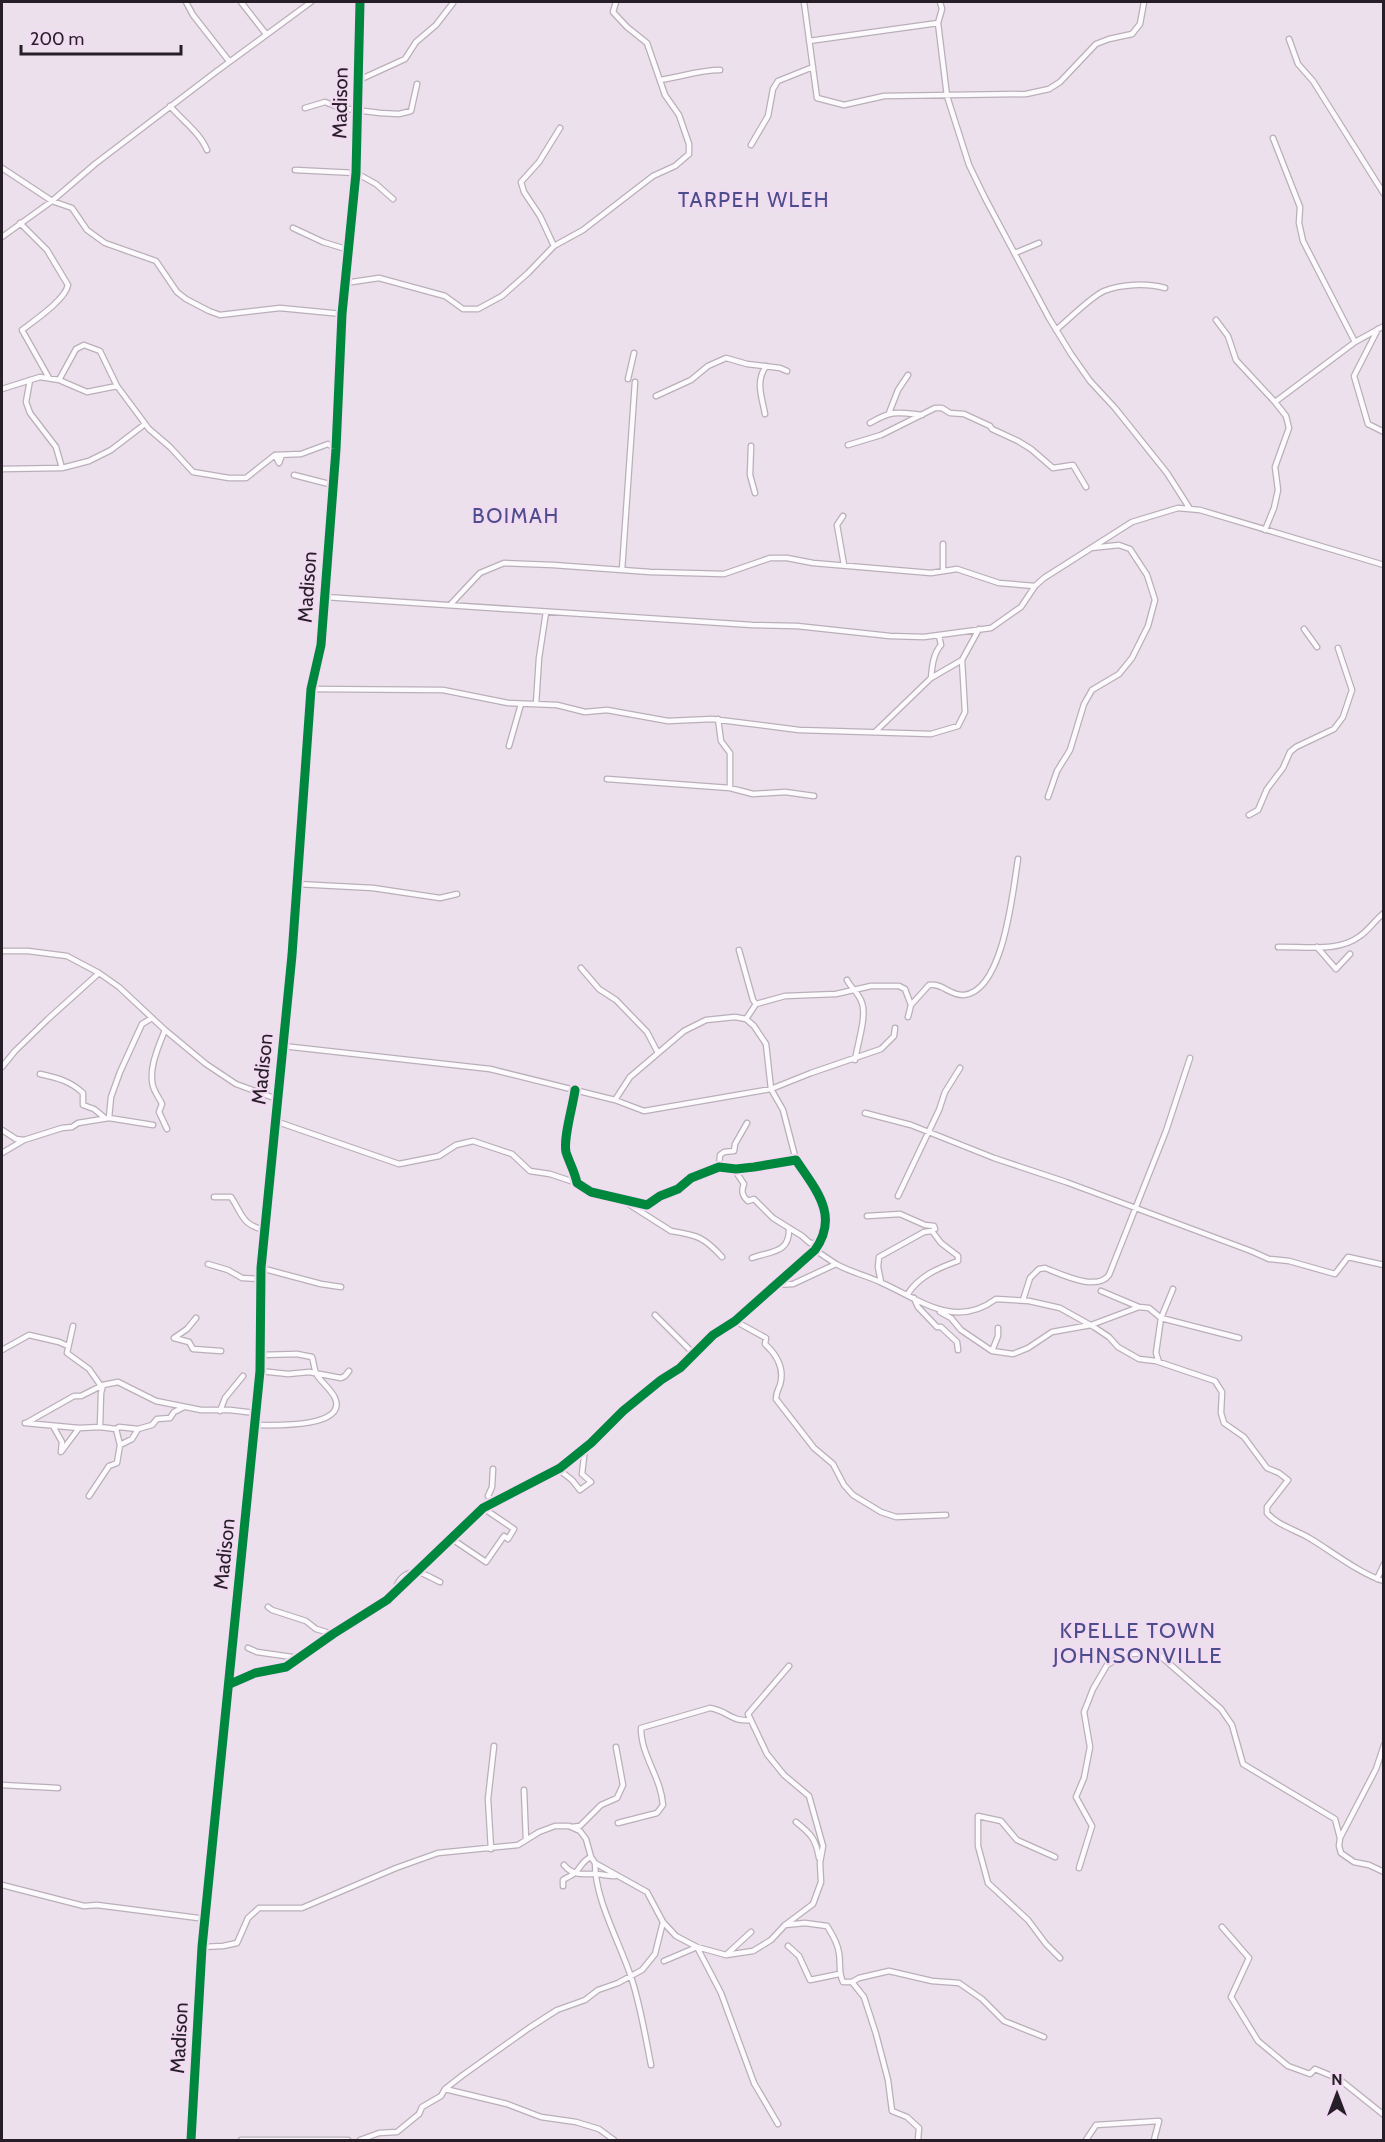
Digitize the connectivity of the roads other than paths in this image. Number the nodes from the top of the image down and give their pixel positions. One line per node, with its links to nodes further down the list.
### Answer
1 (186, 2): 14 (street)
2 (241, 2): 11 (street)
3 (311, 2): 11 (street)
4 (360, 2): 17 (street, Madison)
5 (616, 2): 18 (street)
6 (804, 2): 13 (street)
7 (940, 2): 10 (street)
8 (1144, 2): 20 (street)
9 (453, 3): 17 (street)
10 (938, 23): 13 (street); 20 (street)
11 (266, 34): 14 (street)
12 (1289, 39): 31 (street)
13 (809, 41): 15 (street)
14 (230, 61): 21 (street)
15 (813, 67): 20 (street); 26 (street)
16 (720, 70): 18 (street)
17 (359, 81): 23 (street, Madison)
18 (660, 81): 38 (street)
19 (417, 84): 23 (street)
20 (947, 96): 40 (street)
21 (170, 106): 27 (street); 33 (street)
22 (305, 108): 23 (street)
23 (357, 110): 30 (street, Madison)
24 (561, 128): 38 (street)
25 (1273, 138): 47 (street)
26 (751, 145)
27 (207, 150)
28 (2, 168): 33 (street)
29 (295, 170): 30 (street)
30 (356, 173): 32 (street); 39 (street, Madison)
31 (1383, 194)
32 (393, 199)
33 (52, 201): 34 (street); 43 (street)
34 (20, 223): 36 (street); 52 (street)
35 (293, 228): 39 (street)
36 (2, 237)
37 (1039, 243): 40 (street)
38 (554, 246): 41 (street)
39 (349, 250): 41 (street, Madison)
40 (1015, 253): 46 (street)
41 (345, 284): 43 (street, Madison)
42 (1165, 288): 46 (street)
43 (342, 314): 69 (street, Madison)
44 (1216, 320): 60 (street)
45 (1381, 328): 47 (street); 66 (street)
46 (1056, 330): 76 (street)
47 (1355, 342): 60 (street)
48 (634, 353): 53 (street)
49 (766, 366): 50 (street); 59 (street); 62 (street)
50 (787, 371)
51 (908, 375): 61 (street)
52 (49, 378): 54 (street); 55 (street)
53 (628, 379)
54 (31, 380): 58 (street); 70 (street)
55 (58, 380): 57 (street); 57 (street)
56 (635, 382): 83 (street)
57 (117, 386): 65 (street)
58 (2, 388)
59 (656, 396)
60 (1275, 402): 78 (street)
61 (889, 413): 63 (street); 64 (street)
62 (765, 414)
63 (922, 415): 67 (street); 74 (street)
64 (870, 423)
65 (145, 424): 69 (street); 70 (street)
66 (1383, 432)
67 (848, 445)
68 (751, 446): 75 (street)
69 (336, 449): 73 (street, Madison)
70 (62, 468): 71 (street)
71 (2, 470)
72 (294, 475): 73 (street)
73 (333, 485): 86 (street, Madison)
74 (1086, 487)
75 (754, 494)
76 (1190, 509): 78 (street); 80 (street)
77 (843, 516): 81 (street)
78 (1265, 530): 82 (street)
79 (943, 544): 84 (street)
80 (1091, 548): 85 (street); 107 (street)
81 (844, 565): 83 (street); 84 (street)
82 (1383, 565)
83 (622, 570): 87 (street)
84 (943, 571): 85 (street)
85 (1035, 586): 89 (street)
86 (325, 597): 87 (street); 98 (street, Madison)
87 (450, 605): 88 (street)
88 (546, 612): 92 (street); 100 (street)
89 (979, 629): 91 (street); 93 (street)
90 (1304, 629): 94 (street)
91 (969, 632): 92 (street); 93 (street)
92 (939, 636): 97 (street)
93 (970, 645): 96 (street)
94 (1317, 646)
95 (1338, 648): 108 (street)
96 (962, 660): 97 (street); 102 (street)
97 (931, 678): 102 (street)
98 (311, 689): 99 (street); 110 (street, Madison)
99 (521, 704): 100 (street); 103 (street)
100 (536, 704): 101 (street)
101 (718, 719): 102 (street); 105 (street)
102 (875, 732)
103 (509, 746)
104 (607, 779): 105 (street)
105 (730, 788): 106 (street)
106 (814, 796)
107 (1048, 797)
108 (1249, 815)
109 (1018, 859): 123 (street)
110 (297, 884): 111 (street); 129 (street, Madison)
111 (457, 894)
112 (1383, 913): 114 (street)
113 (1278, 947): 114 (street)
114 (1317, 947): 117 (street)
115 (739, 950): 122 (street)
116 (2, 951): 119 (street)
117 (1350, 954)
118 (581, 968): 130 (street)
119 (99, 973): 125 (street); 133 (street)
120 (847, 980): 121 (street)
121 (856, 989): 122 (street); 123 (street); 132 (street)
122 (756, 1004): 126 (street)
123 (911, 1005): 124 (street)
124 (908, 1017)
125 (152, 1018): 128 (street); 141 (street)
126 (746, 1019): 130 (street); 136 (street)
127 (896, 1028): 132 (street)
128 (165, 1030): 138 (street); 145 (street)
129 (283, 1046): 137 (street); 138 (street, Madison)
130 (658, 1053): 139 (street)
131 (1191, 1058): 157 (street)
132 (855, 1060): 136 (street)
133 (2, 1067)
134 (960, 1068): 147 (street)
135 (40, 1074): 141 (street)
136 (771, 1089): 139 (street); 150 (street)
137 (575, 1090): 139 (street); 153 (street)
138 (277, 1099): 142 (street, Madison)
139 (615, 1100)
140 (865, 1113): 147 (street)
141 (107, 1118): 144 (street); 148 (street)
142 (275, 1121): 153 (street); 160 (street, Madison)
143 (747, 1123): 151 (street)
144 (153, 1125)
145 (166, 1129)
146 (2, 1130): 148 (street)
147 (928, 1132): 154 (street); 157 (street)
148 (24, 1140): 149 (street)
149 (2, 1152)
150 (796, 1160): 152 (street); 162 (street)
151 (719, 1167): 152 (street); 156 (street)
152 (734, 1168): 159 (street)
153 (578, 1183): 156 (street)
154 (898, 1196)
155 (214, 1197): 160 (street)
156 (622, 1200): 164 (street)
157 (1137, 1208): 168 (street); 178 (street)
158 (867, 1216): 161 (street)
159 (789, 1228): 162 (street); 165 (street)
160 (264, 1230): 169 (street, Madison)
161 (932, 1231): 171 (street); 176 (street)
162 (820, 1243): 163 (street)
163 (815, 1250): 167 (street); 172 (street)
164 (722, 1257)
165 (752, 1258)
166 (208, 1264): 170 (street)
167 (836, 1264): 171 (street); 172 (street)
168 (1383, 1265)
169 (261, 1268): 170 (street, Madison); 173 (street)
170 (261, 1280): 195 (street, Madison)
171 (881, 1282): 176 (street)
172 (774, 1285): 184 (street)
173 (341, 1287)
174 (1173, 1289): 183 (street)
175 (1101, 1292): 179 (street)
176 (907, 1295): 177 (street)
177 (914, 1299): 180 (street); 191 (street)
178 (1023, 1300): 180 (street); 185 (street)
179 (1139, 1307): 183 (street); 185 (street)
180 (938, 1310): 192 (street)
181 (655, 1315): 194 (street)
182 (196, 1318): 193 (street)
183 (1161, 1318): 188 (street); 196 (street)
184 (735, 1321): 194 (street); 218 (street)
185 (1091, 1325): 192 (street); 196 (street)
186 (73, 1326): 189 (street)
187 (998, 1328): 192 (street)
188 (1239, 1338)
189 (68, 1346): 190 (street); 201 (street)
190 (2, 1350)
191 (958, 1350)
192 (992, 1351)
193 (221, 1352)
194 (693, 1353): 212 (street)
195 (261, 1355): 197 (street, Madison); 199 (street)
196 (1159, 1362): 222 (street)
197 (260, 1371): 199 (street); 204 (street, Madison)
198 (349, 1371): 199 (street)
199 (315, 1373): 205 (street)
200 (243, 1376): 203 (street)
201 (102, 1385): 202 (street); 206 (street); 207 (street)
202 (185, 1407): 203 (street); 210 (street)
203 (220, 1411): 204 (street)
204 (255, 1413): 205 (street, Madison)
205 (255, 1425): 229 (street, Madison)
206 (53, 1426): 208 (street); 208 (street)
207 (100, 1427): 208 (street); 209 (street)
208 (79, 1428)
209 (116, 1429): 210 (street); 211 (street)
210 (138, 1429): 211 (street)
211 (120, 1445): 215 (street)
212 (585, 1448): 214 (street); 214 (street)
213 (493, 1469): 216 (street)
214 (558, 1469): 216 (street)
215 (89, 1496)
216 (493, 1503): 217 (street)
217 (483, 1508): 219 (street); 219 (street)
218 (946, 1515)
219 (452, 1539): 221 (street)
220 (1383, 1564): 222 (street)
221 (417, 1572): 223 (street); 225 (street)
222 (1380, 1580)
223 (440, 1582)
224 (268, 1607): 225 (street)
225 (333, 1634): 227 (street)
226 (248, 1648): 227 (street)
227 (299, 1658): 229 (street)
228 (789, 1666): 230 (street)
229 (230, 1684): 255 (street, Madison)
230 (751, 1720): 238 (street); 246 (street)
231 (494, 1746): 242 (street)
232 (1383, 1746): 240 (street)
233 (616, 1747): 239 (street)
234 (2, 1785): 235 (street)
235 (58, 1788)
236 (524, 1790): 241 (street)
237 (796, 1822): 246 (street)
238 (618, 1823)
239 (572, 1827): 241 (street); 243 (street)
240 (1340, 1838): 248 (street); 249 (street)
241 (526, 1840): 242 (street)
242 (491, 1849): 261 (street)
243 (591, 1857): 245 (street); 250 (street)
244 (1055, 1857): 264 (street)
245 (595, 1863): 251 (street); 252 (street)
246 (820, 1863): 257 (street)
247 (564, 1864): 250 (street)
248 (1079, 1868)
249 (1383, 1872)
250 (575, 1873): 251 (street); 254 (street)
251 (595, 1874): 252 (street); 267 (street)
252 (618, 1876): 256 (street)
253 (2, 1885): 255 (street)
254 (563, 1886)
255 (206, 1919): 261 (street, Madison)
256 (663, 1922): 262 (street); 267 (street)
257 (785, 1925): 263 (street); 266 (street)
258 (1222, 1927): 272 (street)
259 (752, 1932): 263 (street)
260 (788, 1946): 266 (street)
261 (202, 1947): 274 (street, Madison)
262 (697, 1947): 263 (street); 265 (street); 273 (street)
263 (726, 1955)
264 (1060, 1958)
265 (664, 1961)
266 (839, 1974): 268 (street)
267 (631, 1975): 270 (street); 271 (street)
268 (852, 1982): 269 (street); 279 (street)
269 (1044, 2037)
270 (651, 2065)
271 (445, 2089): 277 (street); 278 (street)
272 (1383, 2115)
273 (778, 2124)
274 (191, 2140)
275 (241, 2140): 276 (street)
276 (348, 2140)
277 (360, 2140)
278 (614, 2140)
279 (918, 2140)
280 (1086, 2140): 281 (street)
281 (1154, 2140)

